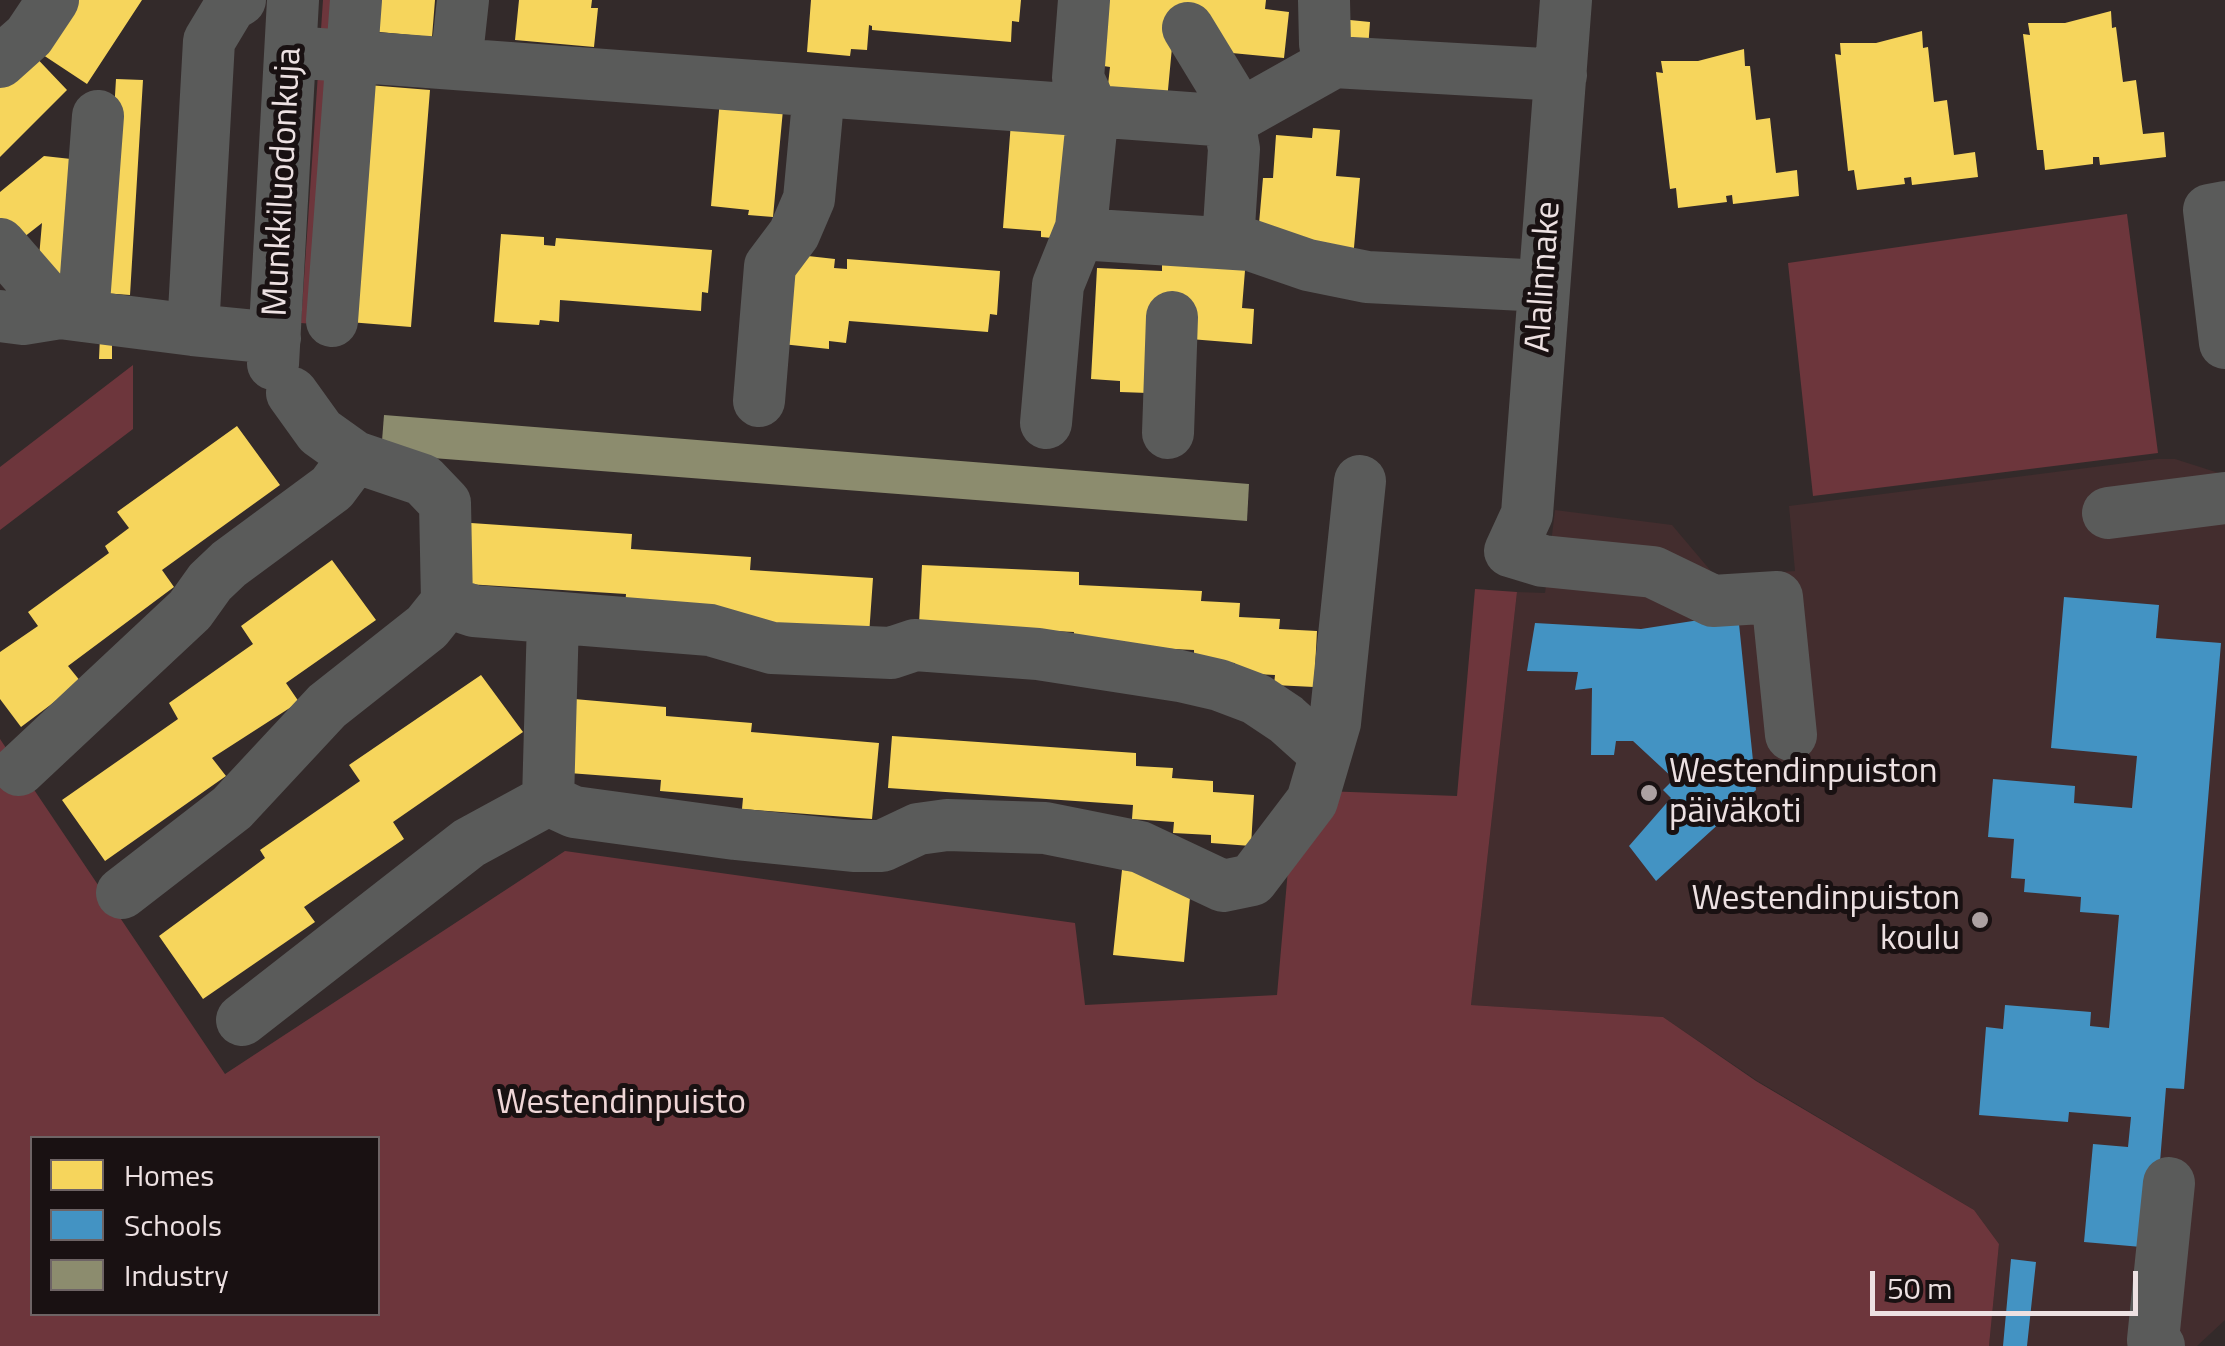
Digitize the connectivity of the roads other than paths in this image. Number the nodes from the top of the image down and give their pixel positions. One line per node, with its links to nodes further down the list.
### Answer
1 (53, 0): 12 (street)
2 (240, 0): 29 (street)
3 (292, 0): 10 (street, Munkkiluodonkuja)
4 (356, 0): 11 (street)
5 (462, 0): 13 (street)
6 (1084, 0): 17 (street)
7 (1324, 0): 14 (street)
8 (1566, 0): 15 (street, Alalinnake)
9 (1188, 28): 19 (street)
10 (292, 52): 11 (street); 31 (street, Munkkiluodonkuja)
11 (352, 56): 13 (street); 28 (street)
12 (0, 62)
13 (456, 64): 16 (street)
14 (1330, 64): 15 (street); 19 (street)
15 (1561, 74): 24 (street, Alalinnake)
16 (819, 91): 17 (street); 32 (street)
17 (1093, 111): 19 (street); 21 (street)
18 (98, 116): 25 (street)
19 (1235, 118): 22 (street)
20 (2225, 207): 30 (street)
21 (1079, 234): 22 (street); 33 (street)
22 (1228, 242): 24 (street)
23 (0, 244): 25 (street)
24 (1544, 286): 41 (street, Alalinnake)
25 (71, 314): 26 (street); 29 (street)
26 (0, 316)
27 (1172, 317): 34 (street)
28 (332, 321)
29 (194, 330): 31 (street)
30 (2225, 343)
31 (280, 365): 35 (street)
32 (759, 401)
33 (1046, 423)
34 (1168, 433)
35 (354, 456): 39 (street); 43 (street)
36 (1360, 480): 42 (street)
37 (2225, 498): 38 (street)
38 (2108, 513)
39 (446, 602): 40 (street); 45 (street)
40 (554, 619): 42 (street); 44 (street)
41 (1791, 735)
42 (1325, 754): 44 (street)
43 (19, 770)
44 (548, 800): 46 (street)
45 (122, 894)
46 (242, 1020)
47 (2169, 1183): 48 (street)
48 (2158, 1346)

